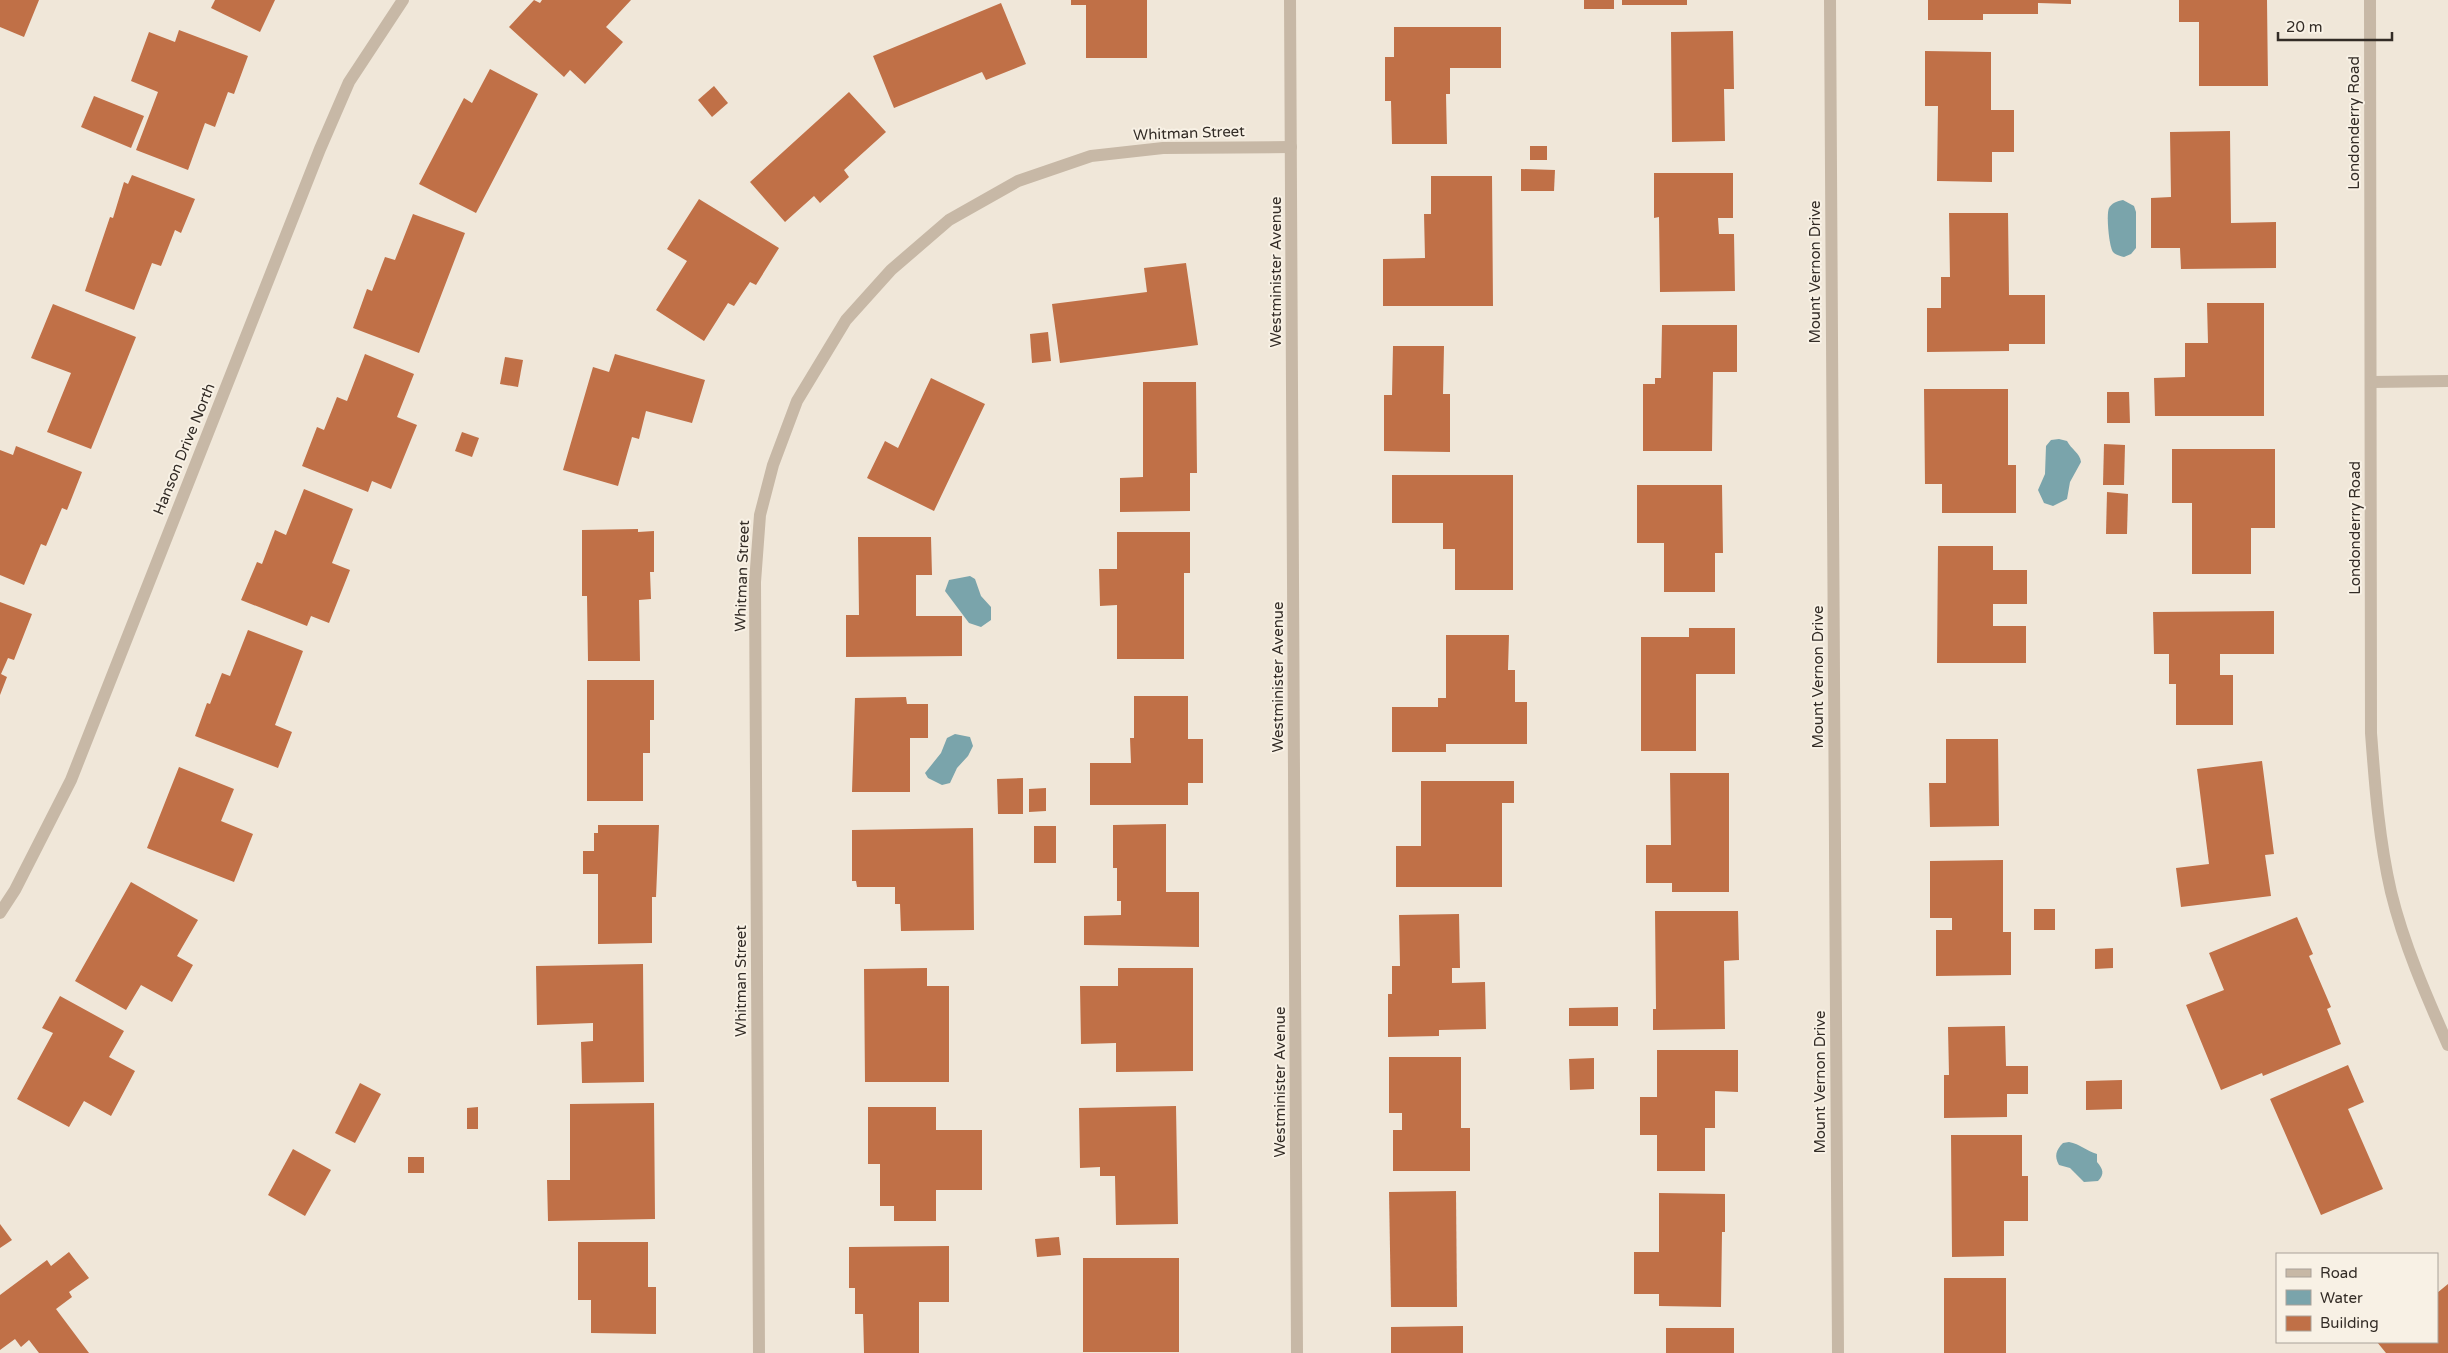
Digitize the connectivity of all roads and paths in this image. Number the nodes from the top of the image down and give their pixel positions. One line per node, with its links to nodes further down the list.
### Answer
1 (403, 0): 8 (street, Hanson Drive North)
2 (1290, 0): 5 (street, Westminister Avenue)
3 (1830, 0): 12 (street, Mount Vernon Drive)
4 (2370, 0): 7 (street, Londonderry Road)
5 (1291, 147): 10 (street, Whitman Street); 11 (street, Westminister Avenue)
6 (2448, 380): 7 (street)
7 (2372, 382): 9 (street, Londonderry Road)
8 (0, 913)
9 (2448, 1045)
10 (759, 1353)
11 (1298, 1353)
12 (1838, 1353)

